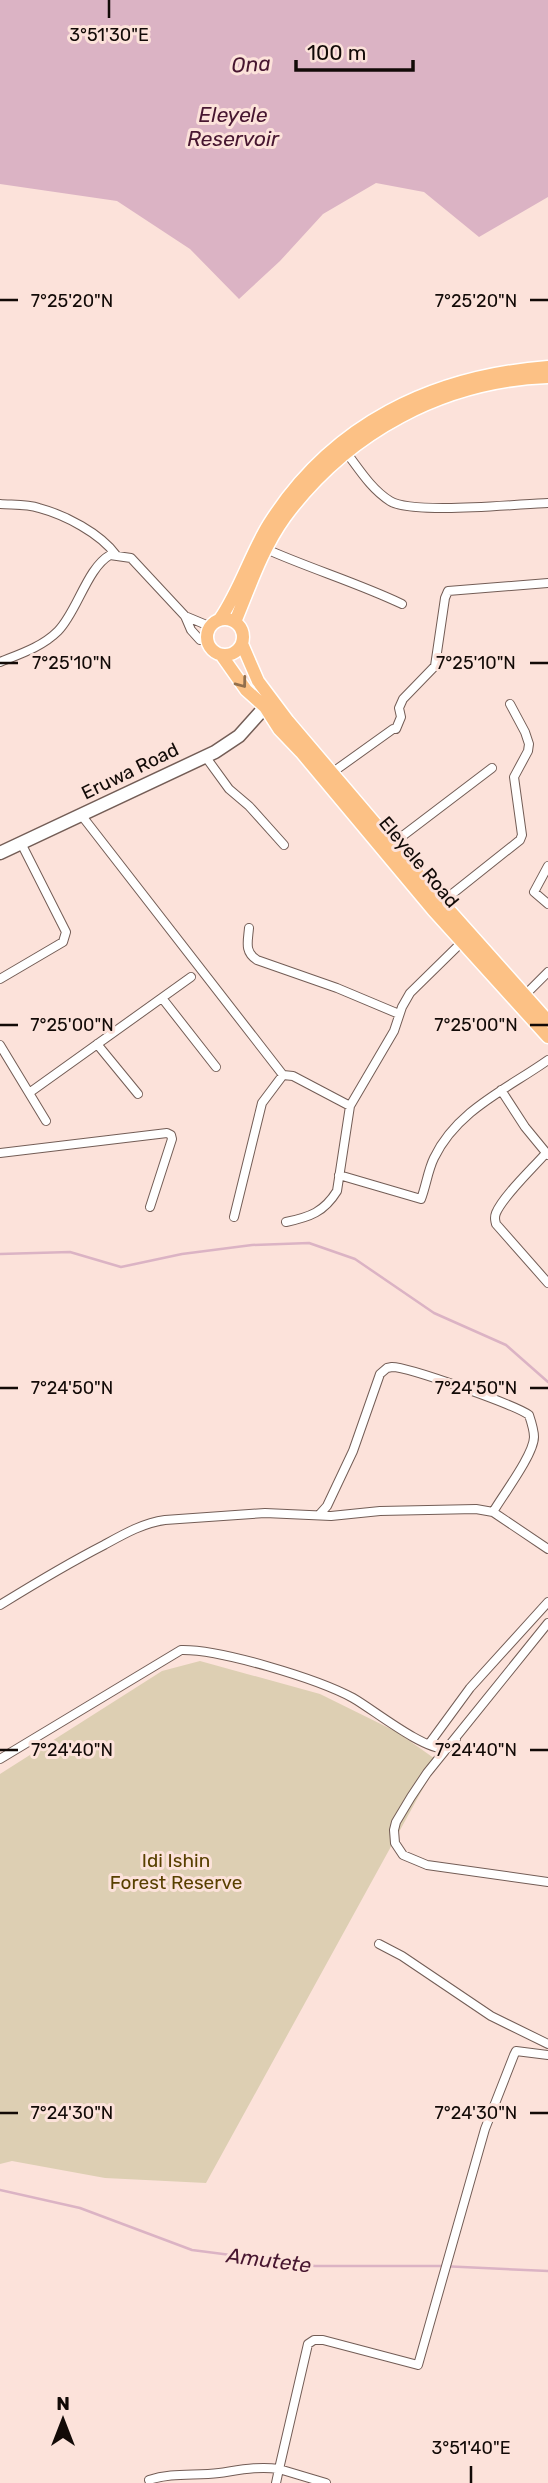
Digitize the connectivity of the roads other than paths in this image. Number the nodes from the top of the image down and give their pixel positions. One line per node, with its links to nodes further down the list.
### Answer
1 (548, 367): 11 (main road)
2 (548, 377): 3 (main road)
3 (346, 452): 4 (street); 6 (main road)
4 (548, 503)
5 (0, 504): 7 (street)
6 (266, 549): 9 (street); 12 (main road)
7 (116, 555): 10 (street); 16 (street)
8 (548, 583): 21 (street)
9 (402, 604)
10 (185, 617): 11 (street); 13 (street)
11 (217, 620): 12 (main road); 13 (main road)
12 (235, 622): 14 (main road)
13 (206, 638): 15 (main road)
14 (242, 644): 15 (main road); 17 (main road)
15 (222, 656): 17 (main road, one-way to 17)
16 (0, 662)
17 (268, 702): 19 (main road, Eruwa Road); 21 (main road, Eleyele Road); 22 (main road, Eleyele Road)
18 (510, 704): 30 (street)
19 (205, 755): 24 (main road, Eruwa Road); 27 (street)
20 (492, 768): 26 (street)
21 (332, 772): 22 (main road, Eleyele Road)
22 (340, 789): 23 (main road, Eleyele Road)
23 (362, 815): 26 (main road, Eleyele Road); 33 (main road, Eleyele Road)
24 (82, 816): 25 (main road, Eruwa Road); 46 (street)
25 (21, 844): 28 (main road, Eruwa Road); 36 (street)
26 (392, 844): 30 (main road, Eleyele Road)
27 (284, 845)
28 (0, 853)
29 (547, 869): 31 (street)
30 (442, 902): 37 (main road, Eleyele Road)
31 (548, 904)
32 (250, 928): 39 (street)
33 (462, 942): 39 (street); 41 (main road, Eleyele Road)
34 (548, 972): 37 (street)
35 (191, 977): 38 (street)
36 (0, 979)
37 (525, 995): 40 (main road, Eleyele Road)
38 (162, 998): 42 (street); 45 (street)
39 (399, 1014): 50 (street)
40 (548, 1021)
41 (548, 1037)
42 (97, 1044): 48 (street); 49 (street)
43 (0, 1045): 48 (street)
44 (548, 1060): 47 (street)
45 (216, 1067)
46 (283, 1075): 50 (street); 56 (street)
47 (501, 1090): 53 (street); 54 (street)
48 (29, 1093): 51 (street)
49 (138, 1094)
50 (350, 1106): 54 (street)
51 (46, 1121)
52 (0, 1153): 55 (street)
53 (547, 1154): 58 (street)
54 (339, 1175): 57 (street)
55 (150, 1208)
56 (234, 1217)
57 (286, 1222)
58 (548, 1283)
59 (493, 1512): 60 (street); 60 (street); 61 (street)
60 (319, 1515): 63 (street)
61 (548, 1549)
62 (548, 1602): 66 (street)
63 (0, 1605)
64 (548, 1623): 65 (street)
65 (456, 1739): 66 (street); 68 (street)
66 (429, 1744): 67 (street)
67 (0, 1759)
68 (548, 1882)
69 (379, 1944): 70 (street)
70 (548, 2044)
71 (548, 2055): 72 (street)
72 (279, 2469): 73 (street); 76 (street); 77 (street)
73 (226, 2472): 74 (street); 75 (street)
74 (149, 2480)
75 (225, 2483)
76 (276, 2483)
77 (326, 2483)

